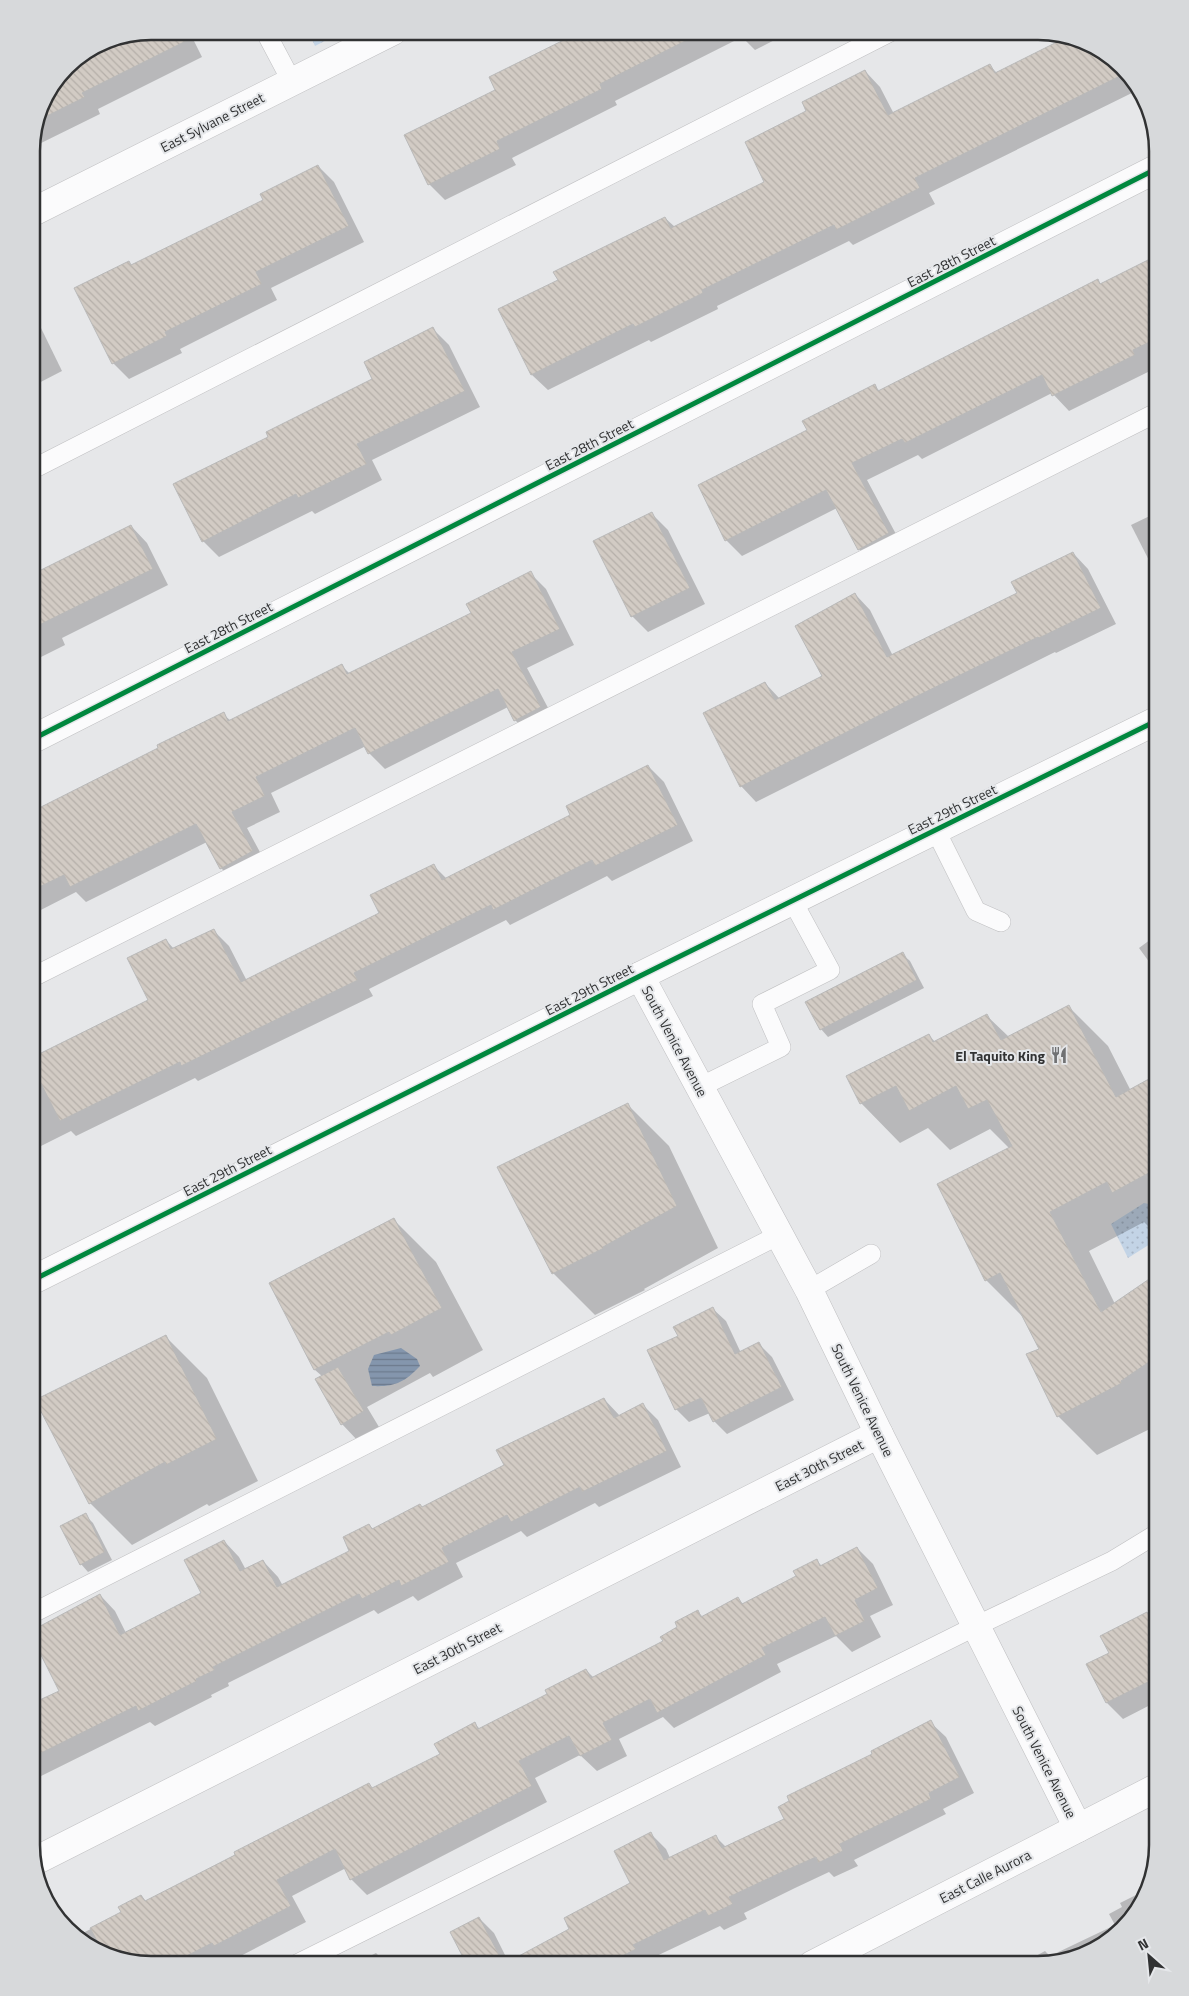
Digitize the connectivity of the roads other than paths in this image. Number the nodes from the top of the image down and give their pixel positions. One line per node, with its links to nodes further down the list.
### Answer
1 (271, 40): 4 (lane)
2 (375, 40): 4 (street, East Sylvane Street)
3 (876, 40): 8 (lane)
4 (292, 82): 6 (street, East Sylvane Street)
5 (1149, 173): 10 (street, East 28th Street)
6 (40, 209)
7 (1149, 417): 14 (lane)
8 (40, 466)
9 (1149, 724): 11 (street, East 29th Street)
10 (40, 735)
11 (935, 829): 12 (street, East 29th Street); 13 (lane)
12 (792, 900): 15 (street, East 29th Street); 16 (lane)
13 (1001, 922)
14 (40, 973)
15 (640, 976): 16 (street, South Venice Avenue); 19 (street, East 29th Street)
16 (700, 1087): 17 (street, South Venice Avenue)
17 (779, 1235): 20 (street, South Venice Avenue); 23 (lane)
18 (871, 1254): 20 (lane)
19 (40, 1276)
20 (809, 1290): 21 (street, South Venice Avenue)
21 (879, 1434): 24 (street, South Venice Avenue); 27 (street, East 30th Street)
22 (1149, 1539): 24 (lane)
23 (40, 1609)
24 (976, 1626): 26 (street, South Venice Avenue); 28 (lane)
25 (1149, 1792): 26 (street, East Calle Aurora)
26 (1078, 1828): 29 (street, East Calle Aurora)
27 (41, 1858)
28 (311, 1956)
29 (829, 1956)

